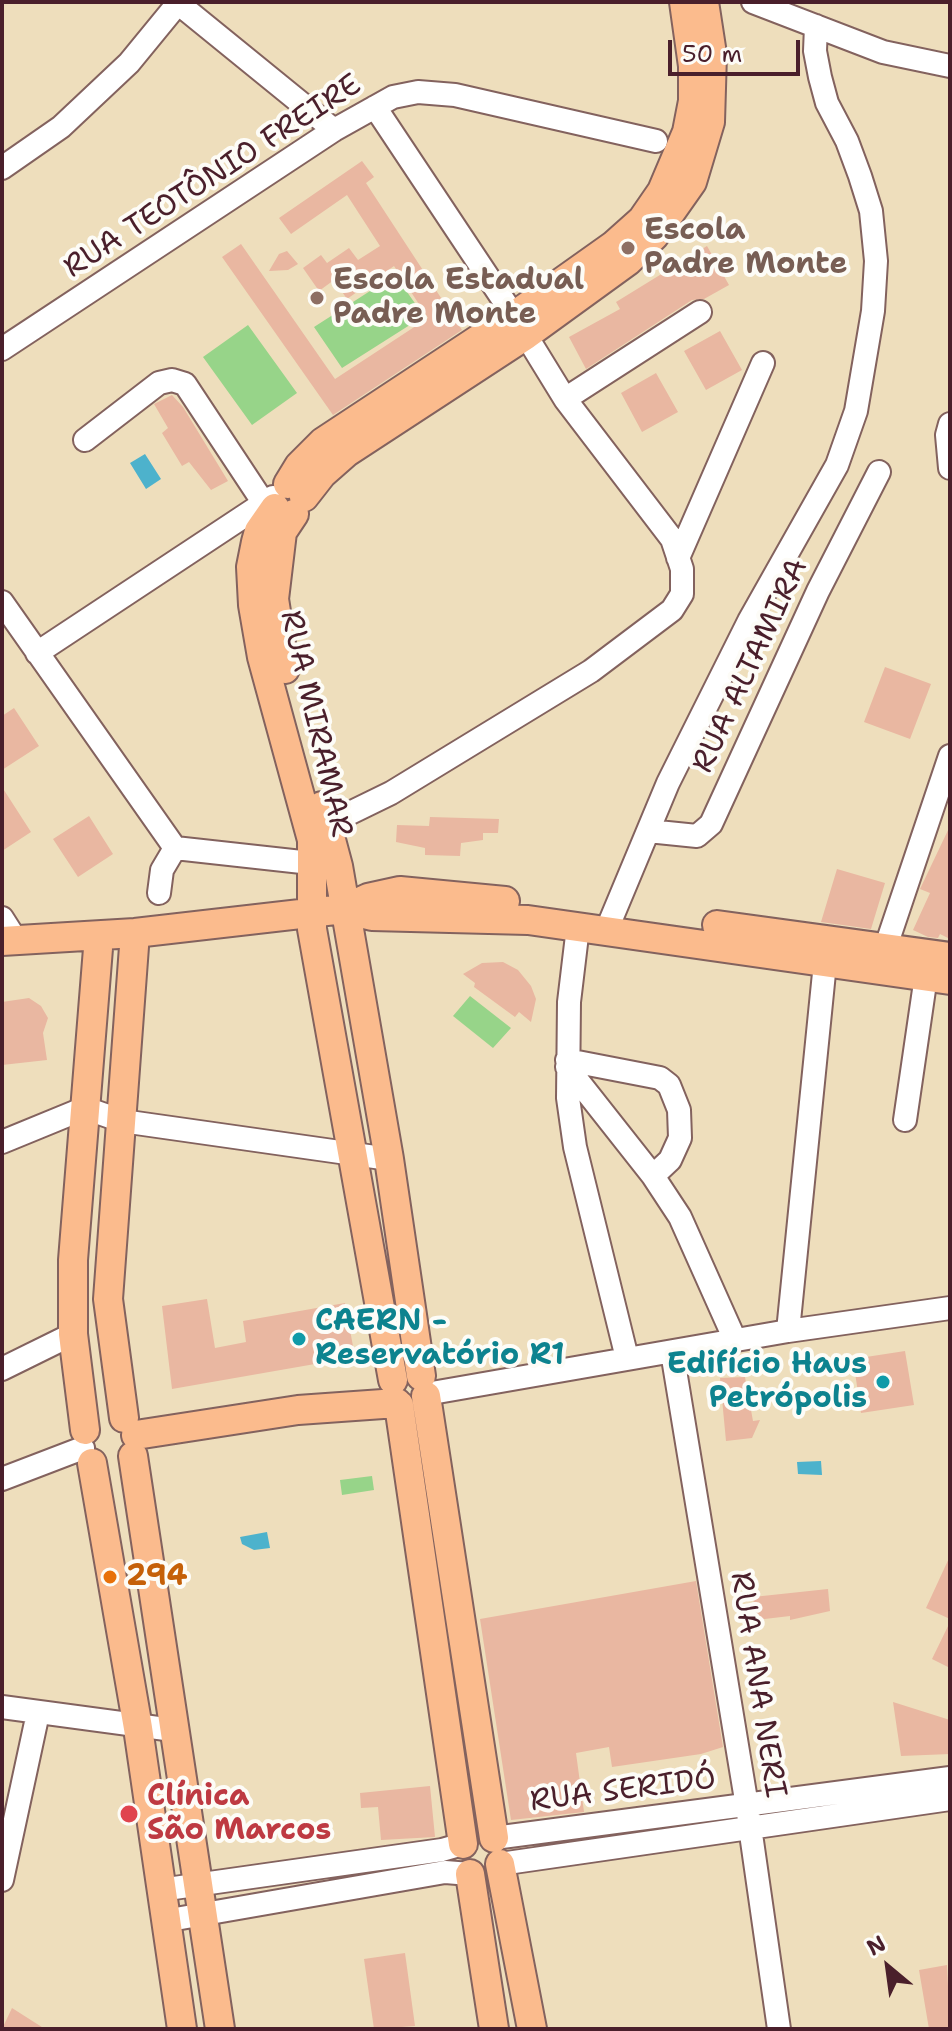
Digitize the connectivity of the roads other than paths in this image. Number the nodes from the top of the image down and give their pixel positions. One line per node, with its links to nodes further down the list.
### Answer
1 (684, 2): 12 (main road, RUA MIRAMAR)
2 (704, 2): 12 (main road, RUA MIRAMAR)
3 (753, 2): 5 (street)
4 (179, 3): 8 (street); 10 (street)
5 (816, 26): 6 (street); 26 (street)
6 (950, 66)
7 (375, 107): 8 (street, RUA TEOTÔNIO FREIRE); 9 (street, RUA TEOTÔNIO FREIRE); 12 (street)
8 (334, 130): 13 (street, RUA TEOTÔNIO FREIRE)
9 (656, 141)
10 (2, 168)
11 (700, 312): 15 (street)
12 (520, 325): 15 (street); 20 (main road, RUA MIRAMAR)
13 (2, 349)
14 (763, 363): 21 (street)
15 (565, 399): 21 (street)
16 (950, 424): 18 (street)
17 (85, 440): 20 (street)
18 (950, 468)
19 (879, 472): 26 (street, RUA ALTAMIRA)
20 (283, 500): 23 (street); 25 (main road, RUA MIRAMAR); 28 (main road, RUA MIRAMAR)
21 (678, 558): 25 (street)
22 (2, 602): 23 (street)
23 (37, 653): 27 (street)
24 (950, 756): 40 (street)
25 (335, 811): 28 (main road, RUA MIRAMAR)
26 (648, 831): 33 (street)
27 (175, 848): 28 (street); 30 (street)
28 (328, 859): 29 (main road); 31 (main road, RUA MIRAMAR); 32 (main road, RUA MIRAMAR)
29 (400, 891): 31 (main road); 33 (main road)
30 (159, 893)
31 (344, 909): 32 (main road); 34 (main road); 47 (main road, RUA MIRAMAR)
32 (310, 913): 36 (main road); 46 (main road, RUA MIRAMAR)
33 (609, 920): 34 (main road); 38 (main road)
34 (578, 927): 42 (street)
35 (7, 933): 37 (main road)
36 (135, 933): 37 (main road); 43 (main road)
37 (99, 936): 43 (main road)
38 (830, 952): 40 (main road); 50 (street)
39 (950, 957): 40 (main road)
40 (882, 958): 41 (main road)
41 (938, 978): 44 (street)
42 (567, 1064): 48 (street); 48 (street); 54 (street)
43 (103, 1115): 45 (street); 46 (street); 51 (main road); 58 (main road)
44 (905, 1120)
45 (2, 1142)
46 (354, 1157): 47 (street); 57 (main road, RUA MIRAMAR)
47 (389, 1159): 56 (main road, RUA MIRAMAR)
48 (653, 1176): 52 (street)
49 (950, 1308): 50 (street)
50 (788, 1331): 52 (street)
51 (73, 1334): 55 (street); 59 (main road)
52 (735, 1340): 53 (street)
53 (672, 1352): 54 (street); 70 (street, RUA ANA NERI)
54 (627, 1358): 56 (street)
55 (2, 1369)
56 (424, 1386): 57 (main road); 73 (main road, RUA MIRAMAR)
57 (395, 1393): 58 (main road); 72 (main road, RUA MIRAMAR)
58 (131, 1436): 59 (main road); 59 (main road); 61 (main road)
59 (87, 1447): 60 (street); 62 (main road)
60 (2, 1479)
61 (152, 1587): 62 (main road); 66 (main road)
62 (115, 1593): 65 (main road)
63 (2, 1707): 64 (street)
64 (38, 1713): 65 (street); 75 (street)
65 (138, 1728): 66 (street); 77 (main road)
66 (173, 1730): 76 (main road)
67 (950, 1778): 69 (street, RUA SERIDÓ)
68 (950, 1799): 69 (street, RUA SERIDÓ)
69 (868, 1800): 70 (street, RUA SERIDÓ); 71 (street, RUA SERIDÓ)
70 (747, 1806): 71 (street, RUA ANA NERI); 73 (street, RUA SERIDÓ)
71 (750, 1829): 73 (street, RUA SERIDÓ); 86 (street, RUA ANA NERI)
72 (463, 1844): 73 (main road); 74 (main road); 76 (street)
73 (497, 1851): 74 (main road); 80 (main road, RUA MIRAMAR)
74 (470, 1874): 78 (street); 81 (main road)
75 (2, 1880)
76 (195, 1885): 77 (street); 78 (main road)
77 (160, 1890): 79 (main road)
78 (201, 1915): 79 (street); 83 (main road)
79 (164, 1921): 82 (main road)
80 (523, 1982): 81 (main road); 85 (main road, RUA MIRAMAR)
81 (487, 1988): 84 (main road)
82 (182, 2029)
83 (220, 2029)
84 (494, 2029)
85 (532, 2029)
86 (779, 2029)

